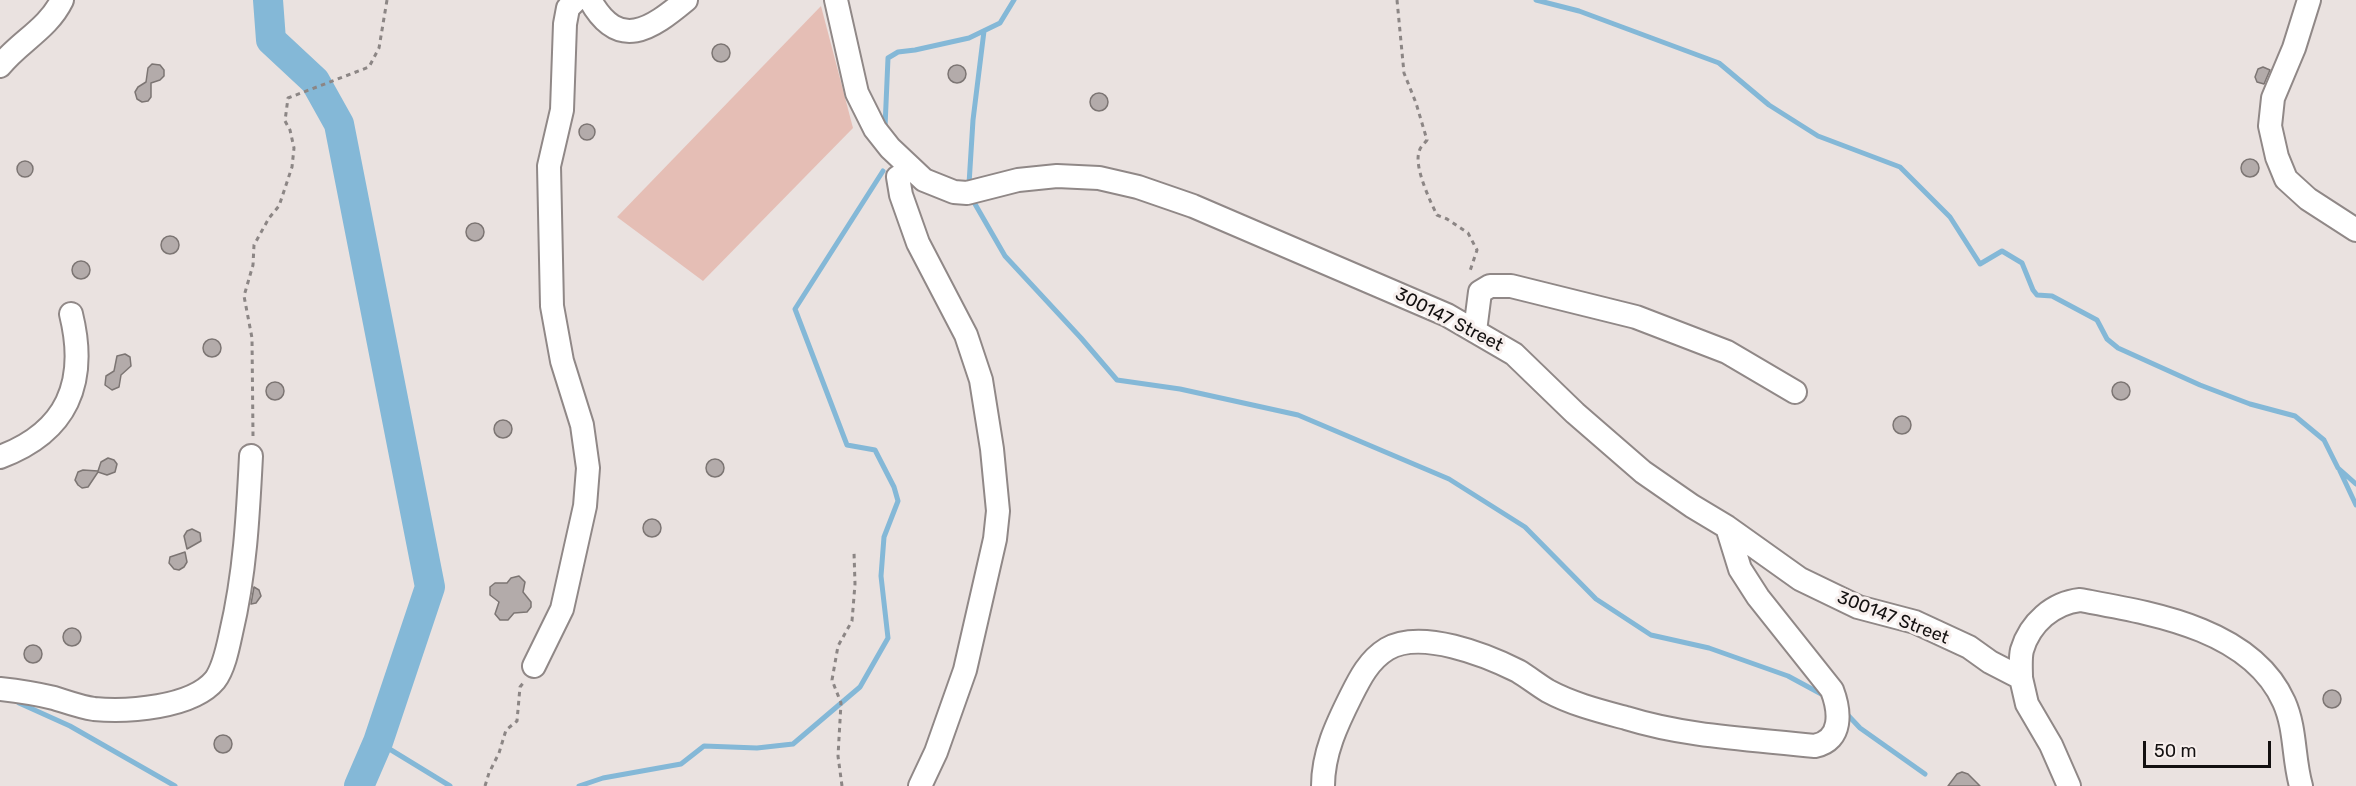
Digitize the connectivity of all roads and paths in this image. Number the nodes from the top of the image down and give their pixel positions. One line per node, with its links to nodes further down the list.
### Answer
1 (62, 0): 9 (street)
2 (387, 0): 16 (path)
3 (576, 0): 20 (street)
4 (590, 0): 5 (street)
5 (686, 0)
6 (836, 0): 10 (street, 300147 Street)
7 (1397, 0): 12 (path)
8 (2309, 0): 11 (street)
9 (0, 66)
10 (911, 169): 14 (street, 300147 Street); 25 (street)
11 (2356, 230)
12 (1480, 292): 14 (street); 15 (street)
13 (71, 314): 17 (street)
14 (1475, 331): 18 (street, 300147 Street)
15 (1795, 392)
16 (251, 456): 22 (street)
17 (0, 458)
18 (1727, 526): 21 (street, 300147 Street); 26 (street)
19 (854, 552): 24 (path)
20 (536, 663): 23 (path)
21 (2020, 678): 27 (street); 28 (street)
22 (0, 689)
23 (485, 786)
24 (842, 786)
25 (920, 786)
26 (1323, 786)
27 (2069, 786)
28 (2301, 786)

